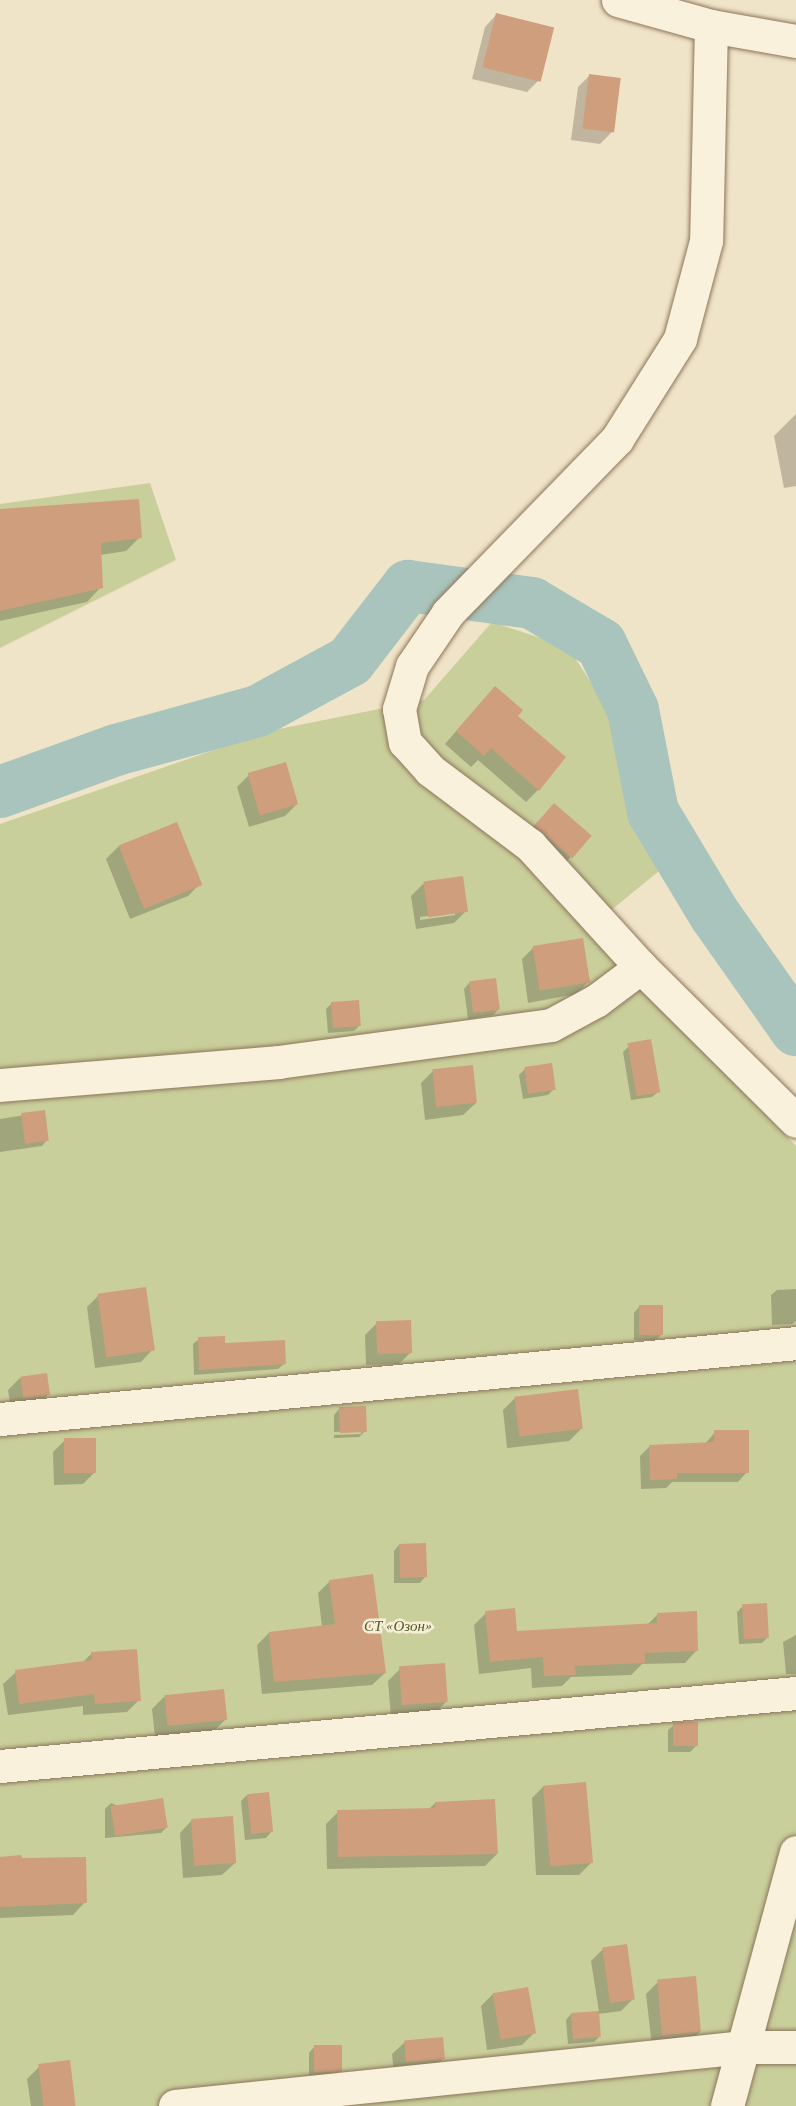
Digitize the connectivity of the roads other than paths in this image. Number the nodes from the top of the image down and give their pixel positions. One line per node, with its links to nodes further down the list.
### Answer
1 (618, 0): 2 (street)
2 (711, 26): 3 (street); 4 (street)
3 (796, 41)
4 (641, 967): 5 (street); 6 (street)
5 (0, 1085)
6 (796, 1121)
7 (796, 1343): 8 (street)
8 (0, 1419)
9 (796, 1693): 10 (street)
10 (0, 1766)
11 (796, 1852): 13 (street)
12 (796, 2047): 13 (street)
13 (744, 2048): 14 (street); 15 (street)
14 (176, 2106)
15 (727, 2106)

